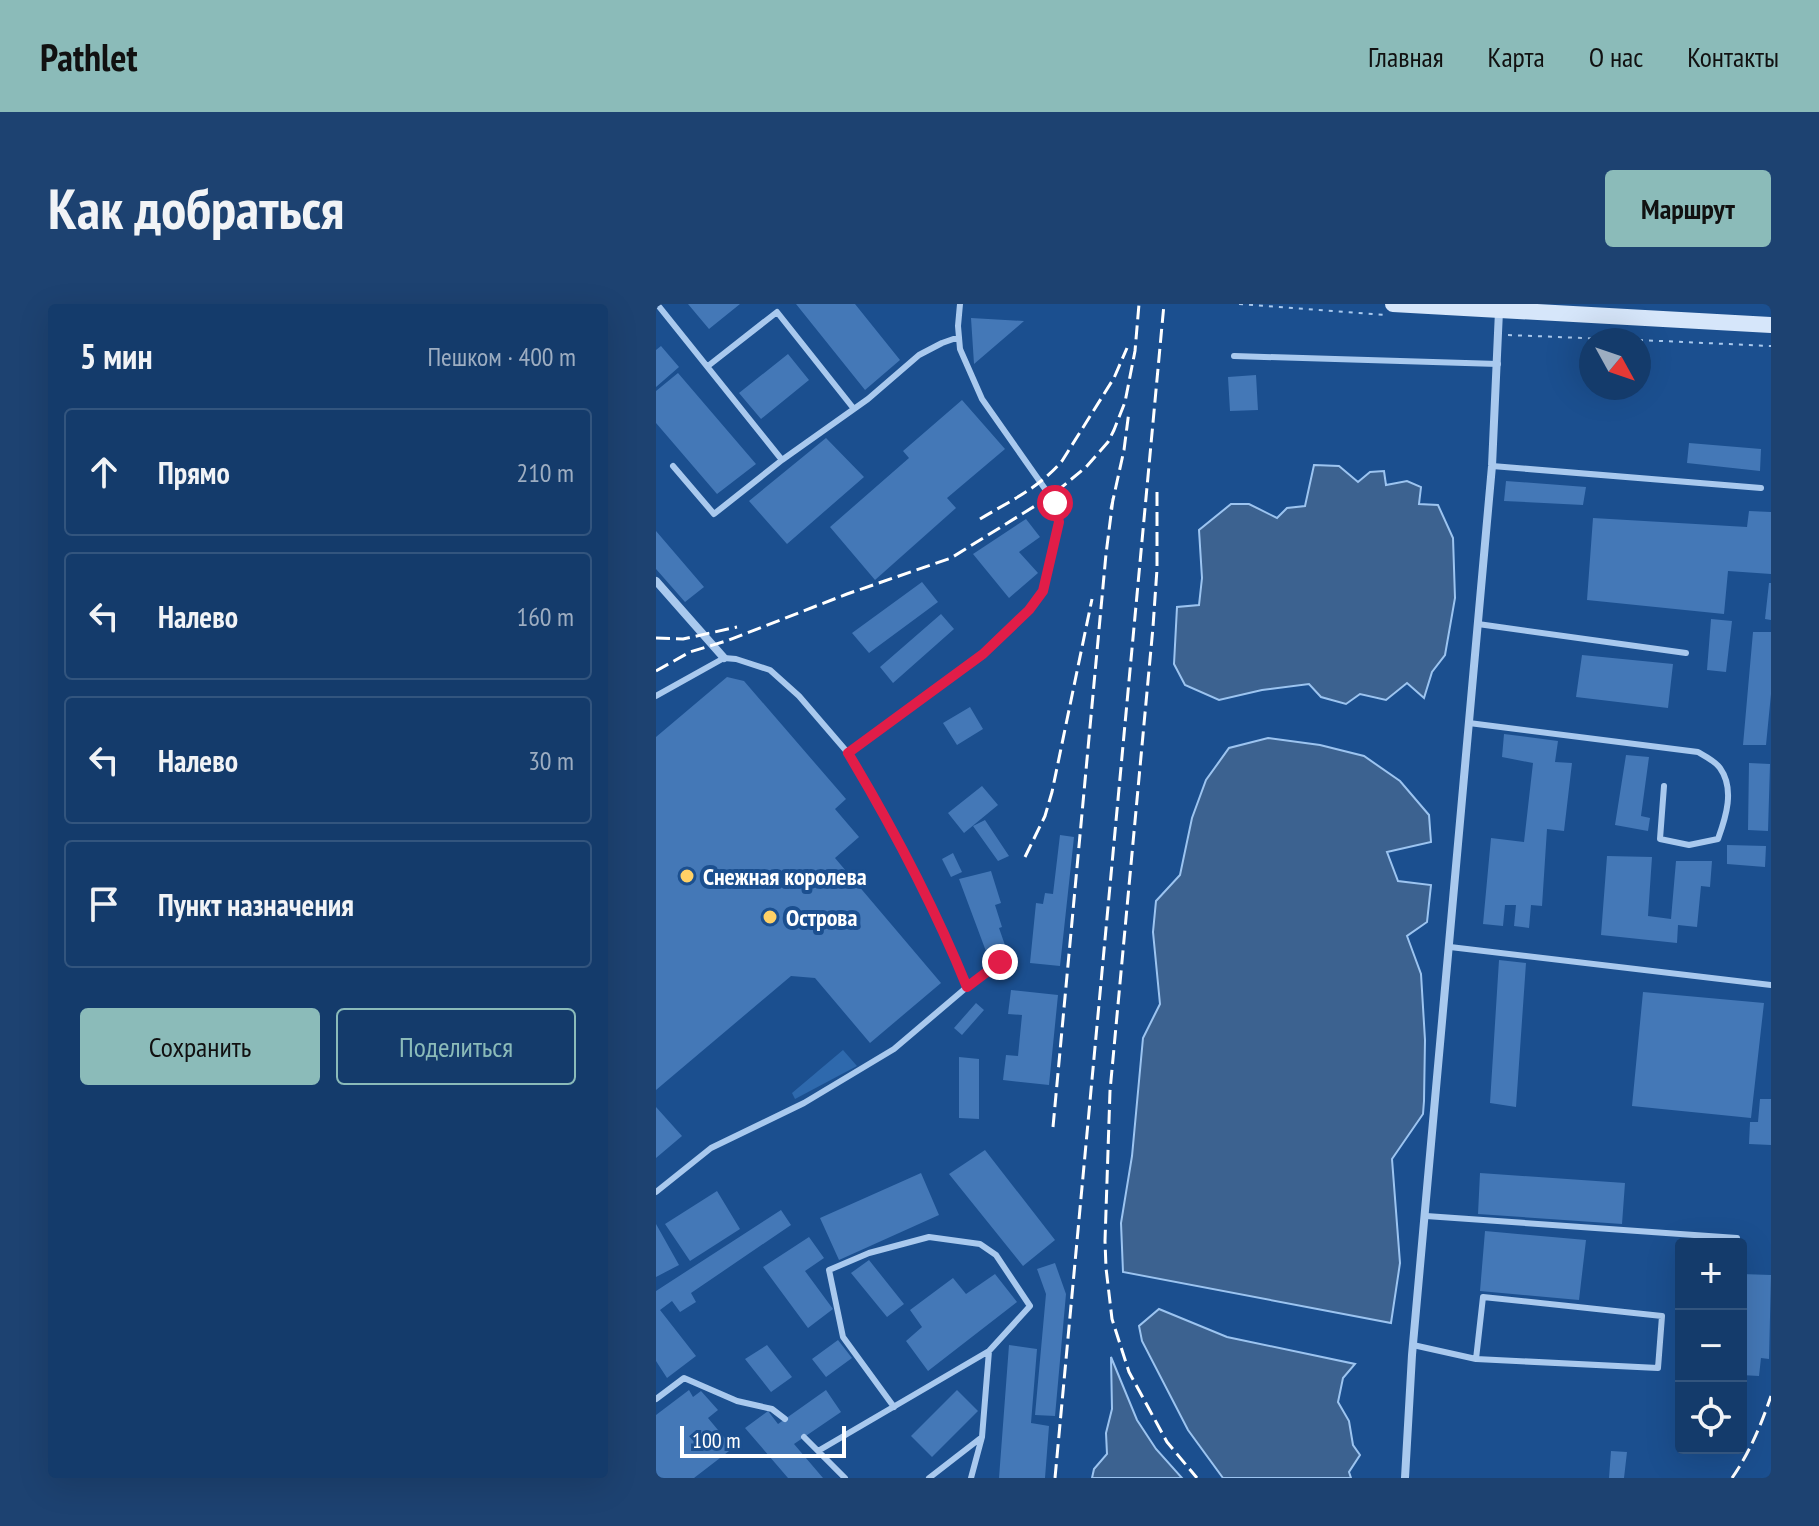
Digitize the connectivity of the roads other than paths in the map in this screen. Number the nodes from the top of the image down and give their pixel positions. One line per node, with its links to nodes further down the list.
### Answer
1 (657, 304): 10 (lane)
2 (960, 304): 7 (lane)
3 (1393, 310): 4 (main road)
4 (1499, 310): 5 (main road); 9 (street)
5 (1596, 310): 6 (main road)
6 (1771, 325)
7 (959, 337): 11 (lane); 22 (lane)
8 (1234, 356): 9 (lane)
9 (1498, 364): 14 (street)
10 (708, 366): 11 (lane); 12 (lane)
11 (854, 409): 12 (lane)
12 (782, 460): 13 (lane)
13 (673, 466)
14 (1492, 466): 15 (lane); 17 (street)
15 (1761, 488)
16 (656, 581): 19 (street)
17 (1478, 624): 18 (lane); 21 (street)
18 (1686, 653)
19 (724, 658): 20 (lane); 22 (lane)
20 (656, 696)
21 (1469, 723): 23 (lane); 24 (street)
22 (848, 753): 27 (lane)
23 (1664, 786)
24 (1450, 947): 26 (lane); 29 (street)
25 (1000, 962): 27 (lane)
26 (1771, 985)
27 (967, 987): 28 (lane)
28 (656, 1192)
29 (1426, 1216): 30 (lane); 31 (street)
30 (1737, 1238)
31 (1413, 1345): 33 (lane); 43 (street)
32 (989, 1351): 35 (lane); 35 (lane); 38 (lane)
33 (1476, 1359): 33 (lane)
34 (656, 1399): 36 (lane)
35 (894, 1407): 39 (lane)
36 (785, 1419)
37 (804, 1437): 39 (lane)
38 (982, 1437): 41 (lane); 42 (lane)
39 (818, 1451): 40 (lane)
40 (845, 1478)
41 (929, 1478)
42 (971, 1478)
43 (1405, 1478)

